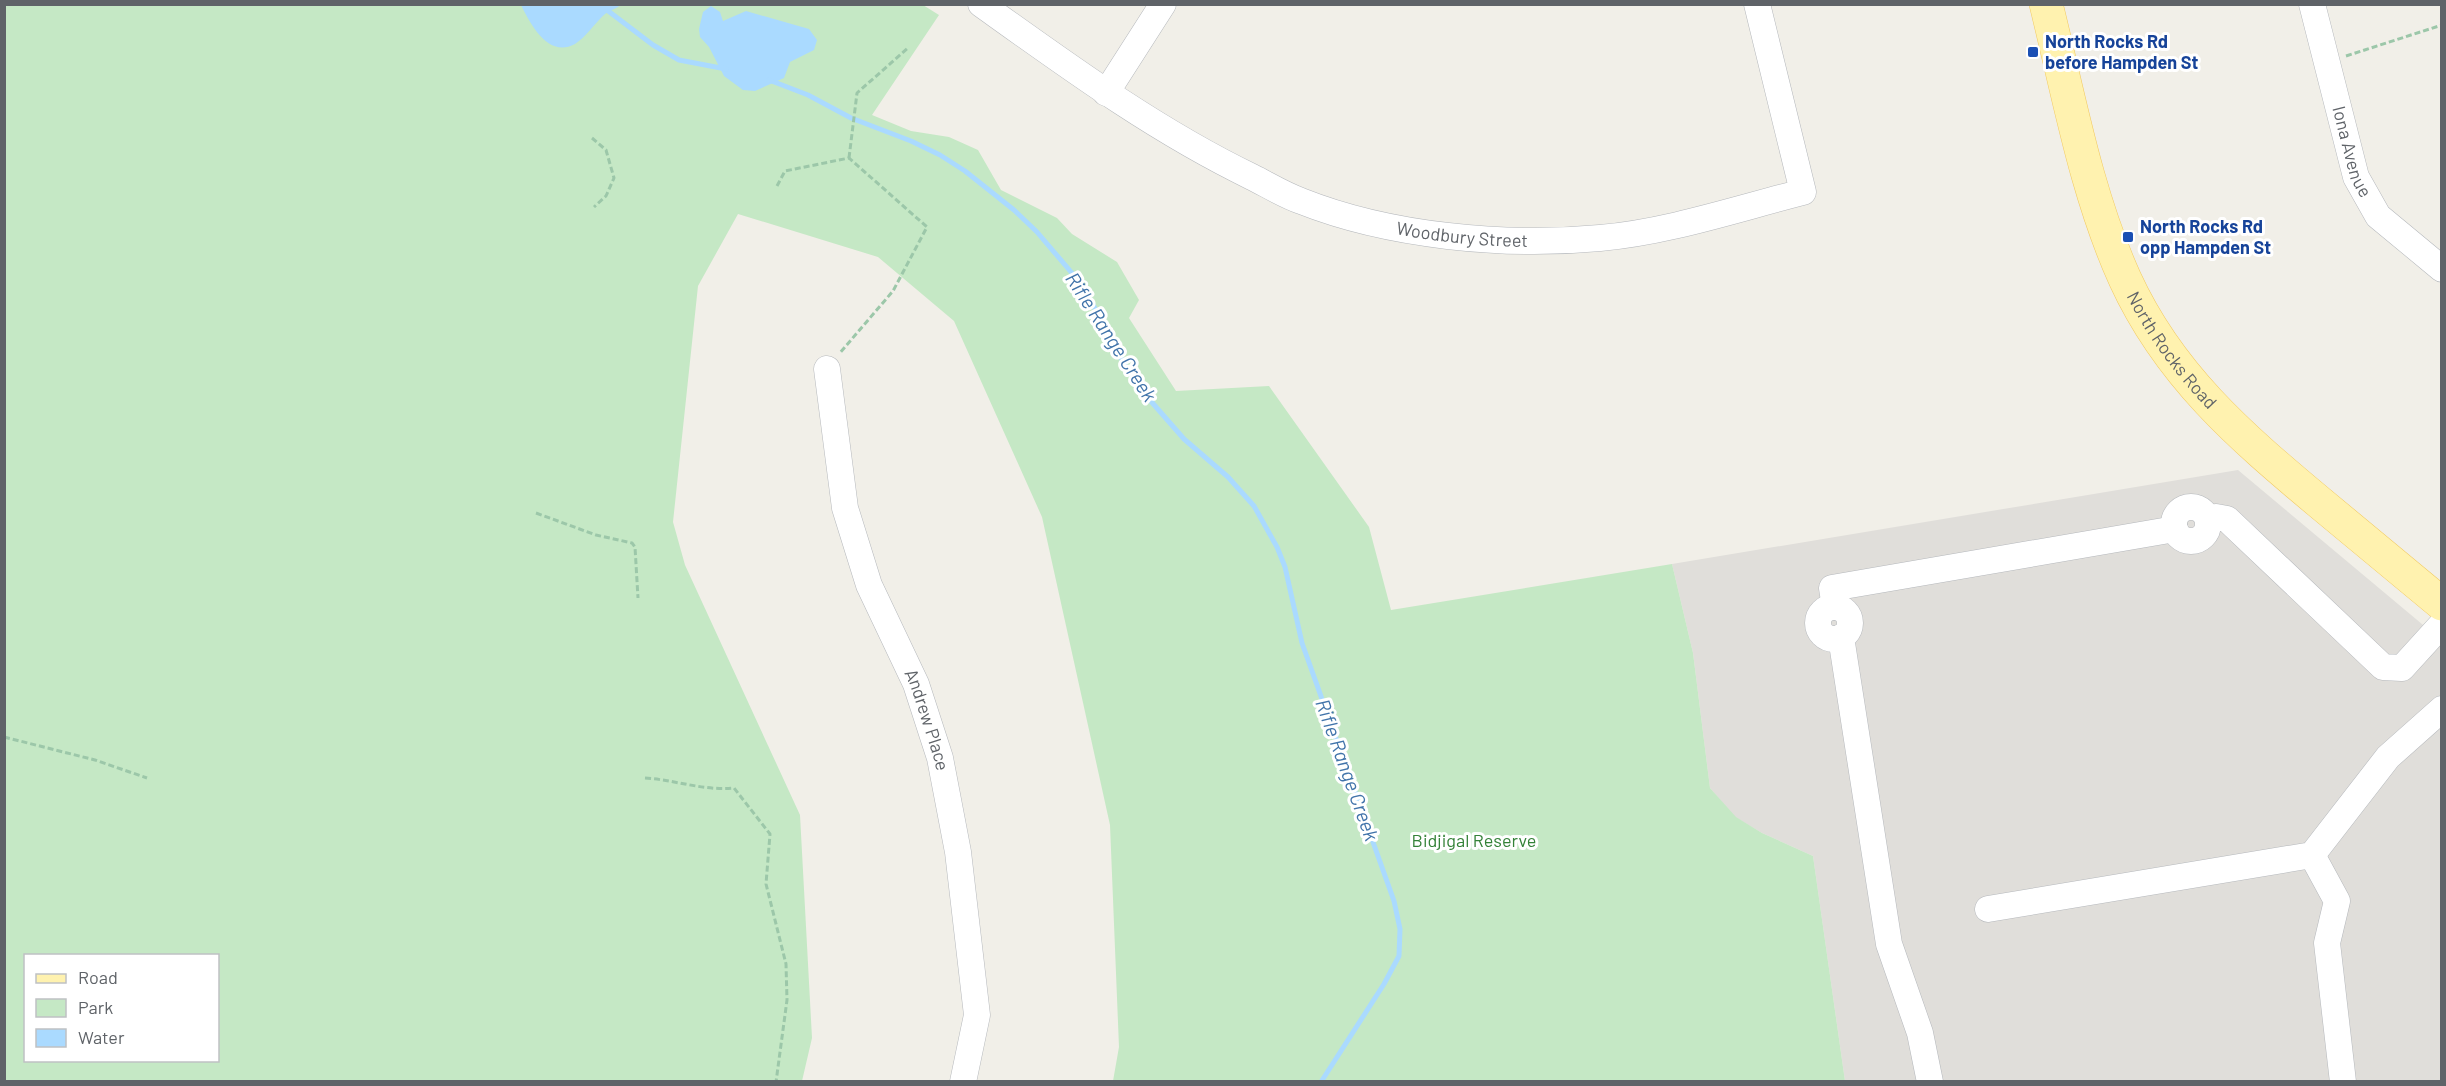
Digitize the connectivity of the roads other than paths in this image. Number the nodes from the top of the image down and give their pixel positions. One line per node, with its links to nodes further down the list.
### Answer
1 (981, 4): 6 (street, Woodbury Street)
2 (1163, 4): 6 (street)
3 (1757, 4): 6 (street, Woodbury Street)
4 (2046, 4): 9 (main road, North Rocks Road)
5 (2312, 4): 7 (street, Iona Avenue)
6 (1106, 93)
7 (2442, 269)
8 (827, 369): 14 (street, Andrew Place)
9 (2442, 604)
10 (2442, 624): 15 (street)
11 (2442, 709): 12 (street)
12 (2312, 855): 13 (street); 16 (street)
13 (1988, 909)
14 (963, 1082)
15 (1930, 1082)
16 (2343, 1082)

